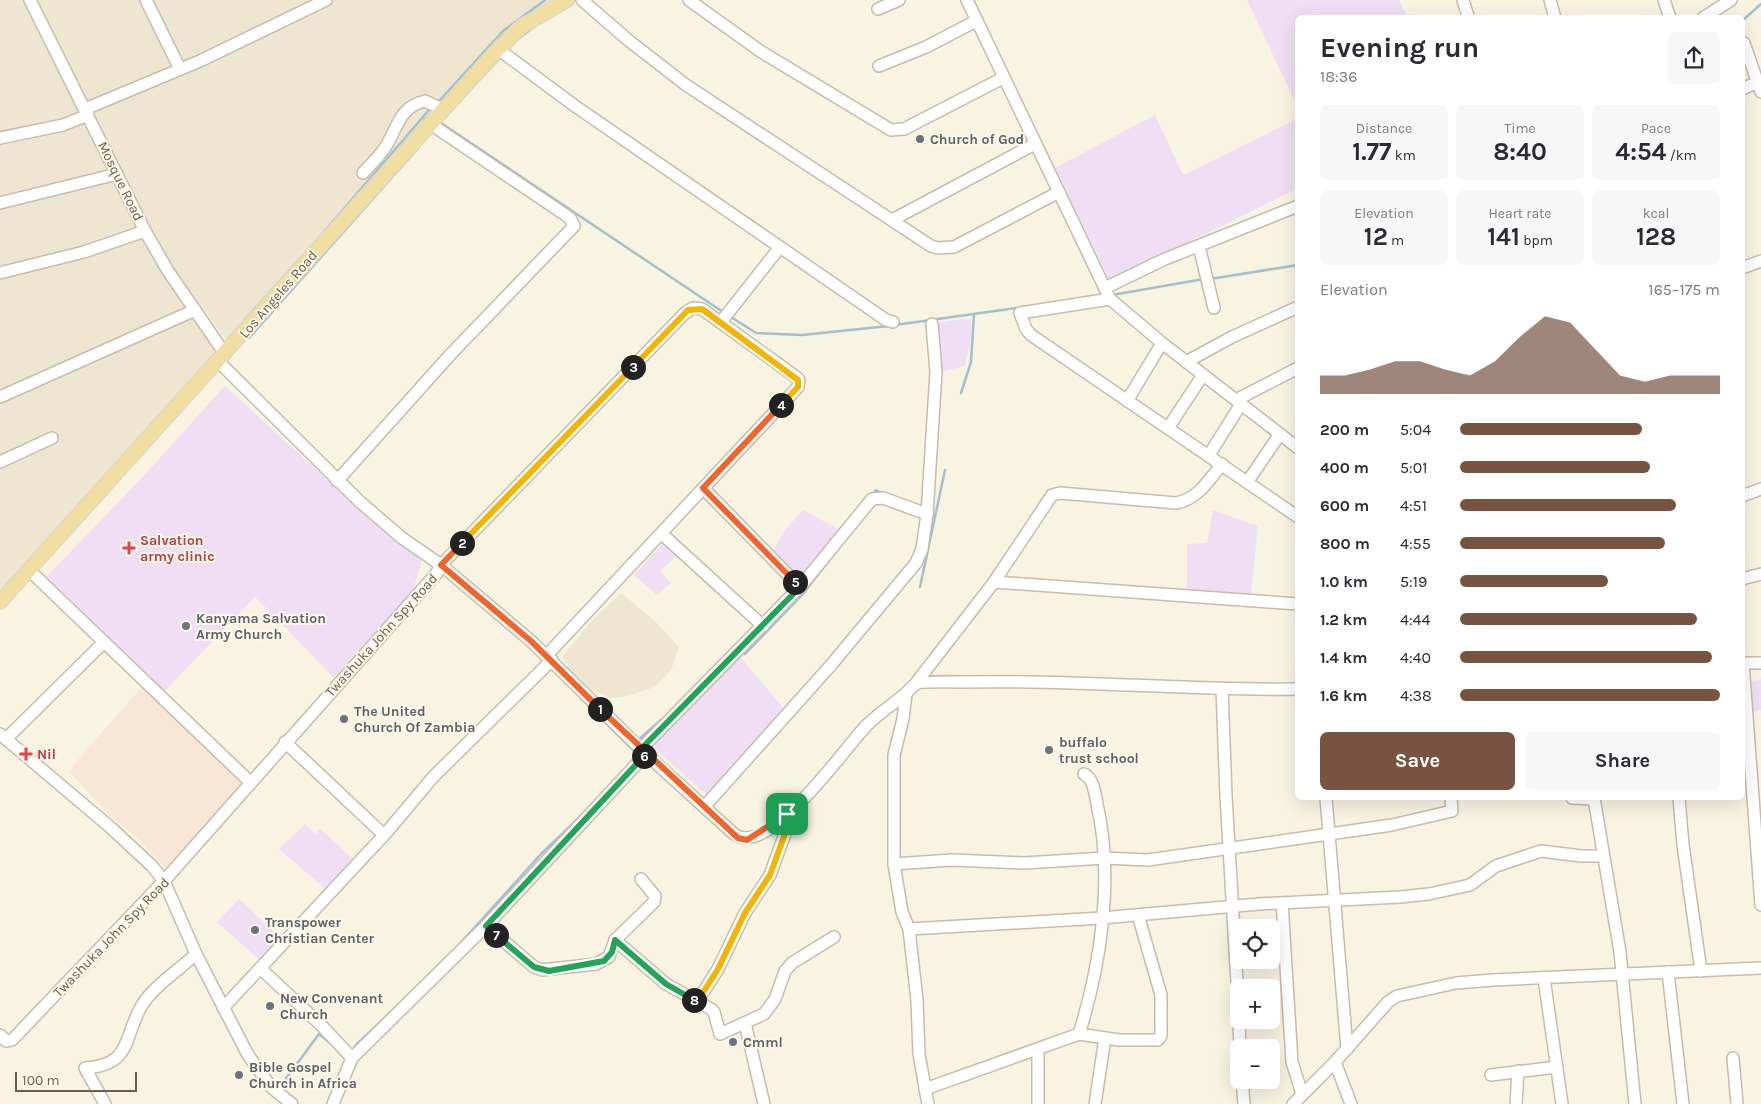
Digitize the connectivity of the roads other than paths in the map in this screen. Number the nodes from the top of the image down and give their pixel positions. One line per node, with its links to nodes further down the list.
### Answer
1 (30, 0): 27 (street, Mosque Road)
2 (146, 0): 22 (street)
3 (326, 0): 22 (street)
4 (567, 0): 20 (main road, Los Angeles Road)
5 (582, 0): 36 (street)
6 (689, 0): 23 (street)
7 (899, 0): 13 (street)
8 (967, 0): 18 (street)
9 (1463, 0): 14 (street)
10 (1550, 0): 15 (street)
11 (1664, 0): 16 (street)
12 (1729, 1): 17 (street)
13 (878, 9)
14 (1468, 15)
15 (1555, 15)
16 (1669, 15)
17 (1708, 15)
18 (976, 21): 21 (street); 23 (street)
19 (1745, 46): 24 (street)
20 (498, 48): 26 (main road, Los Angeles Road); 39 (street)
21 (880, 66)
22 (180, 69): 27 (street)
23 (1003, 78): 30 (street)
24 (1759, 87): 25 (street)
25 (1745, 89)
26 (442, 109): 28 (main road, Los Angeles Road); 31 (street)
27 (87, 112): 29 (street); 32 (street, Mosque Road)
28 (429, 123): 51 (main road, Los Angeles Road); 64 (street)
29 (0, 138)
30 (1035, 144): 33 (street); 36 (street)
31 (363, 173)
32 (117, 174): 34 (street); 37 (street, Mosque Road)
33 (1058, 192): 36 (street); 43 (street)
34 (0, 204)
35 (1295, 207): 38 (street)
36 (892, 220)
37 (145, 231): 42 (street); 46 (street, Mosque Road)
38 (1199, 246): 43 (street); 45 (street)
39 (780, 247): 47 (street); 48 (street)
40 (1761, 262): 41 (street)
41 (1745, 267)
42 (0, 273)
43 (1107, 293): 50 (street); 56 (street)
44 (1295, 307): 52 (street)
45 (1214, 308)
46 (195, 310): 51 (street, Mosque Road); 55 (street)
47 (722, 322): 66 (street, Twashuka John Spy Road); 72 (street, Twashuka John Spy Road)
48 (893, 322)
49 (932, 324): 69 (street)
50 (1162, 343): 52 (street); 56 (street)
51 (222, 357): 64 (street, Mosque Road); 73 (main road, Los Angeles Road)
52 (1186, 362): 54 (street)
53 (1295, 370): 57 (street)
54 (1203, 375): 57 (street); 58 (street)
55 (0, 397)
56 (1127, 401): 58 (street)
57 (1239, 402): 59 (street); 61 (street)
58 (1168, 428): 61 (street)
59 (1288, 436): 65 (street)
60 (52, 438): 62 (street)
61 (1209, 455): 63 (street)
62 (0, 462)
63 (1222, 464): 65 (street); 76 (street)
64 (337, 481): 72 (street, Mosque Road)
65 (1248, 481): 70 (street)
66 (703, 488): 71 (street); 77 (street)
67 (1761, 489): 68 (street)
68 (1745, 495)
69 (927, 514): 77 (street); 99 (street)
70 (1295, 515)
71 (662, 534): 80 (street); 82 (street)
72 (441, 565): 82 (street, Mosque Road); 91 (street, Twashuka John Spy Road)
73 (29, 570): 78 (main road, Los Angeles Road); 81 (street)
74 (1761, 574): 75 (street)
75 (1745, 579)
76 (994, 582): 79 (street); 85 (street)
77 (800, 587): 80 (street)
78 (0, 602)
79 (1295, 604)
80 (763, 626): 92 (street)
81 (104, 642): 90 (street); 94 (street)
82 (549, 658): 92 (street, Mosque Road); 101 (street)
83 (1745, 663): 84 (street)
84 (1761, 663)
85 (916, 683): 86 (street); 89 (street)
86 (1222, 689): 87 (street); 103 (street)
87 (1295, 689)
88 (1745, 690): 111 (street)
89 (906, 694): 100 (street); 106 (street)
90 (3, 736): 108 (street)
91 (285, 742): 94 (street, Twashuka John Spy Road); 101 (street)
92 (644, 752): 99 (street, Mosque Road); 115 (street)
93 (1084, 774): 105 (street)
94 (250, 782): 108 (street, Twashuka John Spy Road)
95 (1326, 800): 102 (street)
96 (1451, 800): 102 (street)
97 (1594, 800): 104 (street)
98 (1679, 800): 122 (street)
99 (704, 807): 100 (street, Mosque Road)
100 (787, 814): 127 (street)
101 (384, 835): 120 (street)
102 (1327, 835): 103 (street); 109 (street)
103 (1230, 848): 105 (street); 112 (street)
104 (1603, 856): 109 (street); 124 (street)
105 (1105, 858): 106 (street); 114 (street)
106 (894, 864): 116 (street)
107 (641, 879): 118 (street)
108 (164, 881): 119 (street); 131 (street, Twashuka John Spy Road)
109 (1333, 901): 110 (street); 134 (street)
110 (1282, 903): 112 (street); 143 (street)
111 (1761, 905)
112 (1232, 906): 113 (street); 126 (street)
113 (1138, 915): 114 (street); 132 (street)
114 (1102, 918): 116 (street); 130 (street)
115 (486, 926): 118 (street); 135 (street)
116 (909, 930): 141 (street)
117 (834, 936): 129 (street)
118 (615, 940): 127 (street)
119 (196, 954): 128 (street); 144 (street)
120 (260, 968): 128 (street); 135 (street)
121 (1761, 968): 122 (street)
122 (1701, 970): 123 (street)
123 (1668, 972): 124 (street); 157 (street)
124 (1622, 974): 125 (street); 156 (street)
125 (1544, 978): 134 (street); 138 (street)
126 (1237, 979)
127 (697, 1002): 129 (street)
128 (223, 1008): 145 (street)
129 (745, 1023): 147 (street)
130 (1079, 1034): 132 (street); 133 (street)
131 (0, 1035)
132 (1106, 1038): 150 (street)
133 (1038, 1049): 141 (street); 149 (street)
134 (1347, 1049): 137 (street)
135 (352, 1058): 146 (street)
136 (1733, 1058): 158 (street)
137 (1335, 1062): 143 (street); 153 (street)
138 (1557, 1067): 139 (street); 155 (street)
139 (1518, 1071): 140 (street); 154 (street)
140 (1491, 1074)
141 (925, 1089): 148 (street)
142 (1243, 1089): 151 (street)
143 (1302, 1094): 152 (street)
144 (104, 1104)
145 (292, 1104)
146 (333, 1104)
147 (764, 1104)
148 (928, 1104)
149 (1038, 1104)
150 (1095, 1104)
151 (1244, 1104)
152 (1293, 1104)
153 (1351, 1104)
154 (1516, 1104)
155 (1562, 1104)
156 (1635, 1104)
157 (1683, 1104)
158 (1737, 1104)

